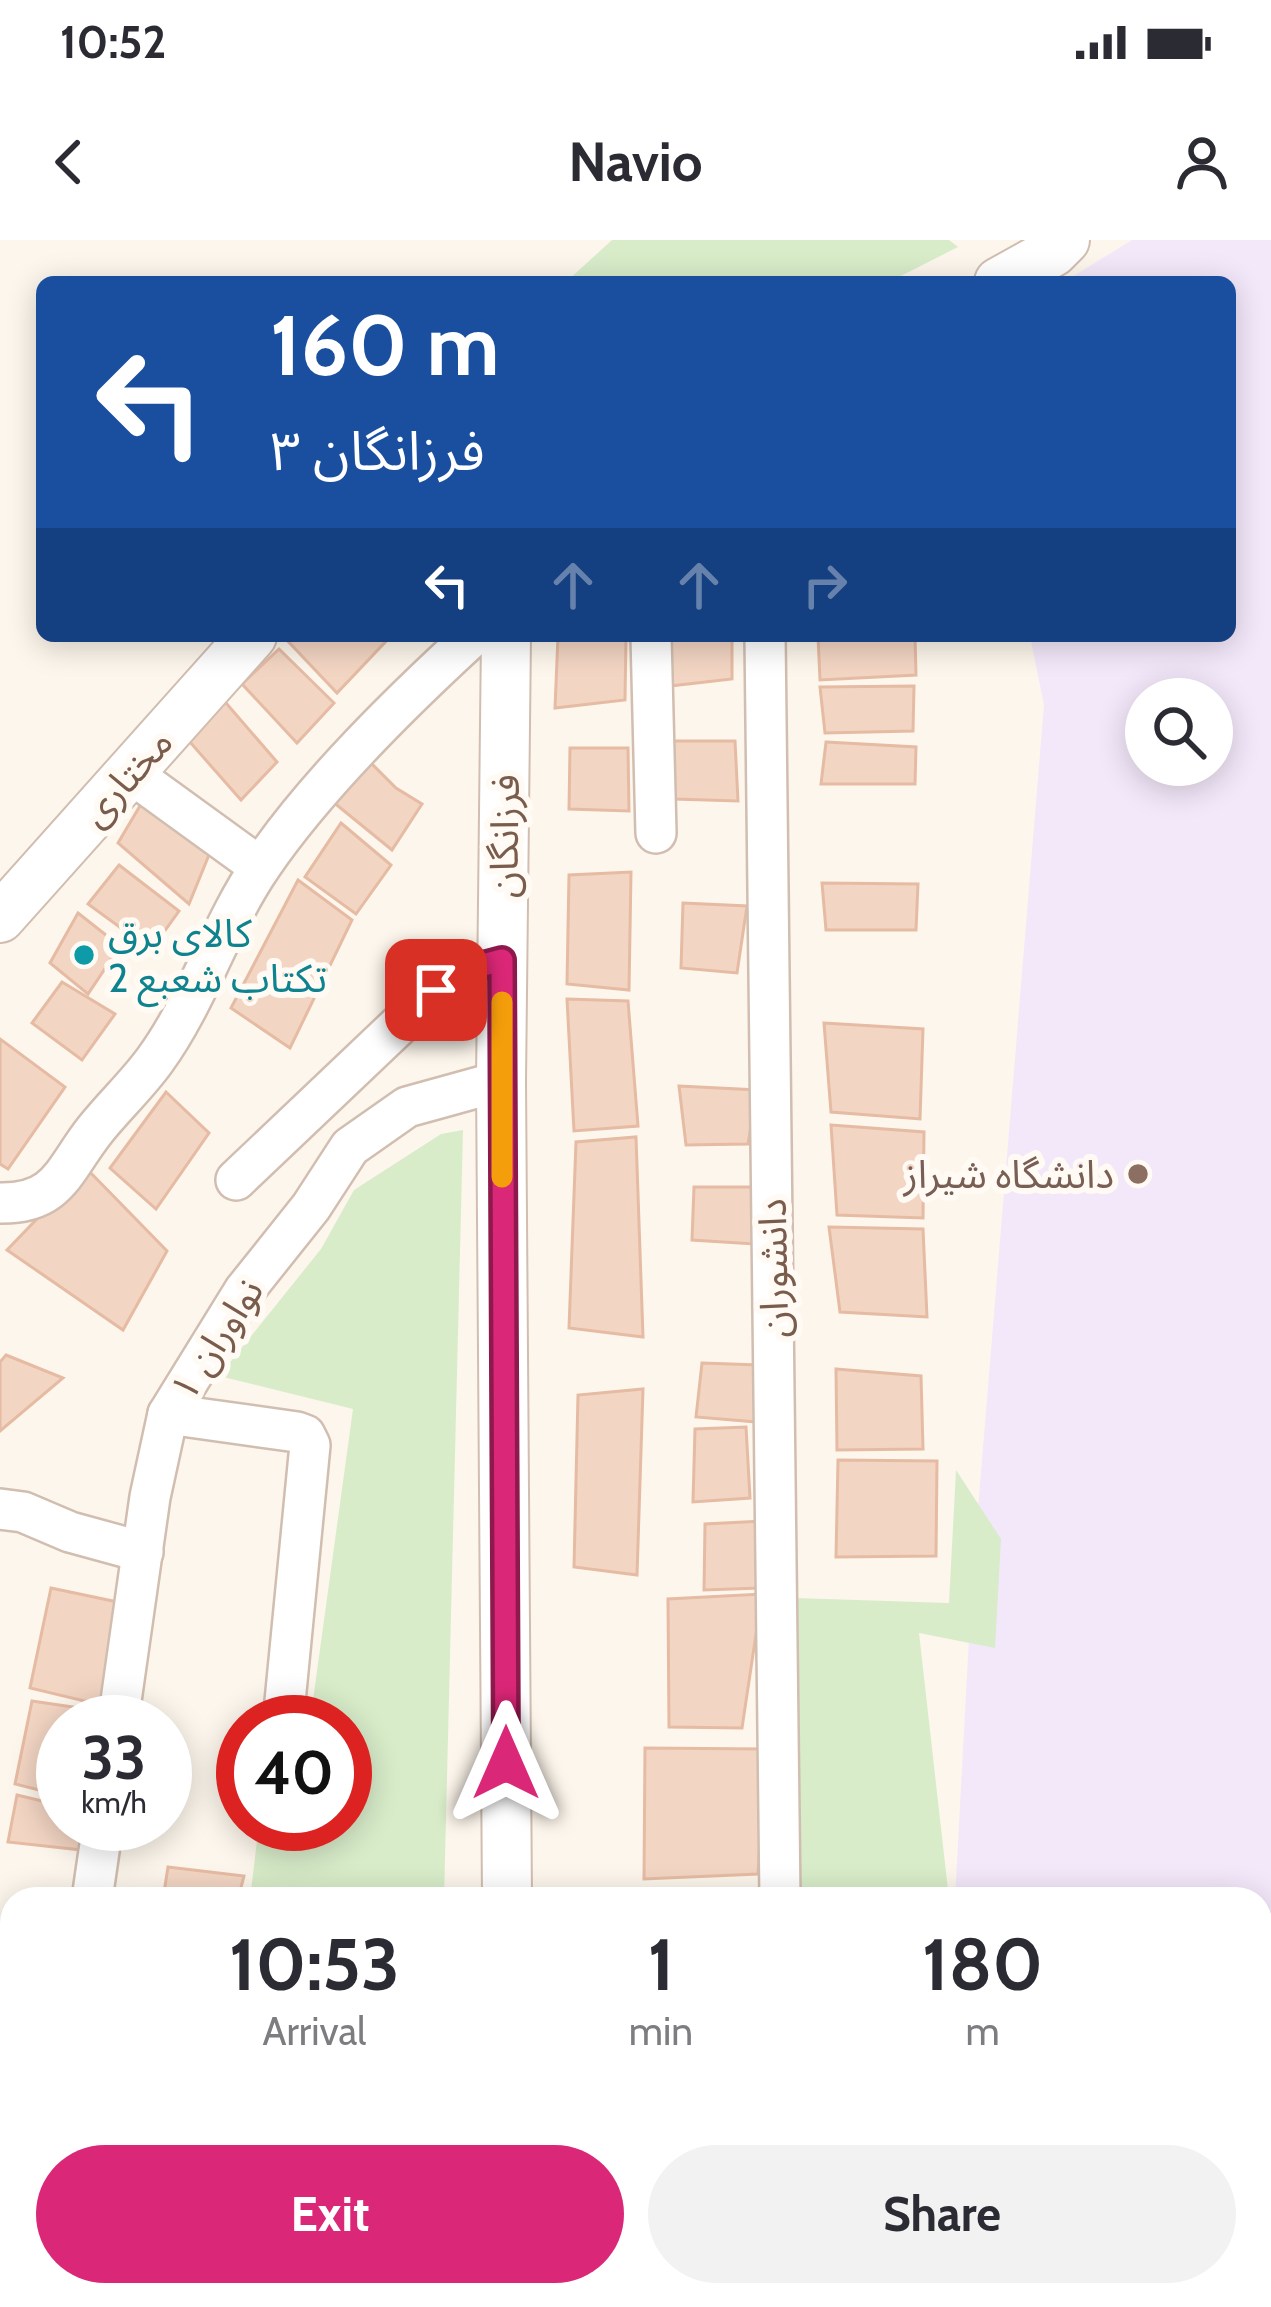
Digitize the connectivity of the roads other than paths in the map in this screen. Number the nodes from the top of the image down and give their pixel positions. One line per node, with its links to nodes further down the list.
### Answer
1 (1065, 240): 2 (street)
2 (1010, 276)
3 (247, 642): 8 (street, مختاری)
4 (467, 642): 10 (street)
5 (506, 642): 12 (street, فرزانگان)
6 (651, 642): 9 (street)
7 (765, 642): 24 (street, دانشوران)
8 (129, 772): 10 (street); 11 (street, مختاری)
9 (656, 833)
10 (260, 867): 15 (street)
11 (0, 918)
12 (502, 960): 13 (street, فرزانگان); 14 (street)
13 (501, 1081): 16 (street, نواوران ۱); 23 (street, فرزانگان)
14 (236, 1180)
15 (0, 1203)
16 (168, 1414): 18 (street, نواوران ۱); 20 (street)
17 (0, 1509): 18 (street)
18 (143, 1552): 19 (street, نواوران ۱)
19 (122, 1695)
20 (286, 1695)
21 (99, 1851): 22 (street)
22 (94, 1887)
23 (507, 1887)
24 (780, 1887)

